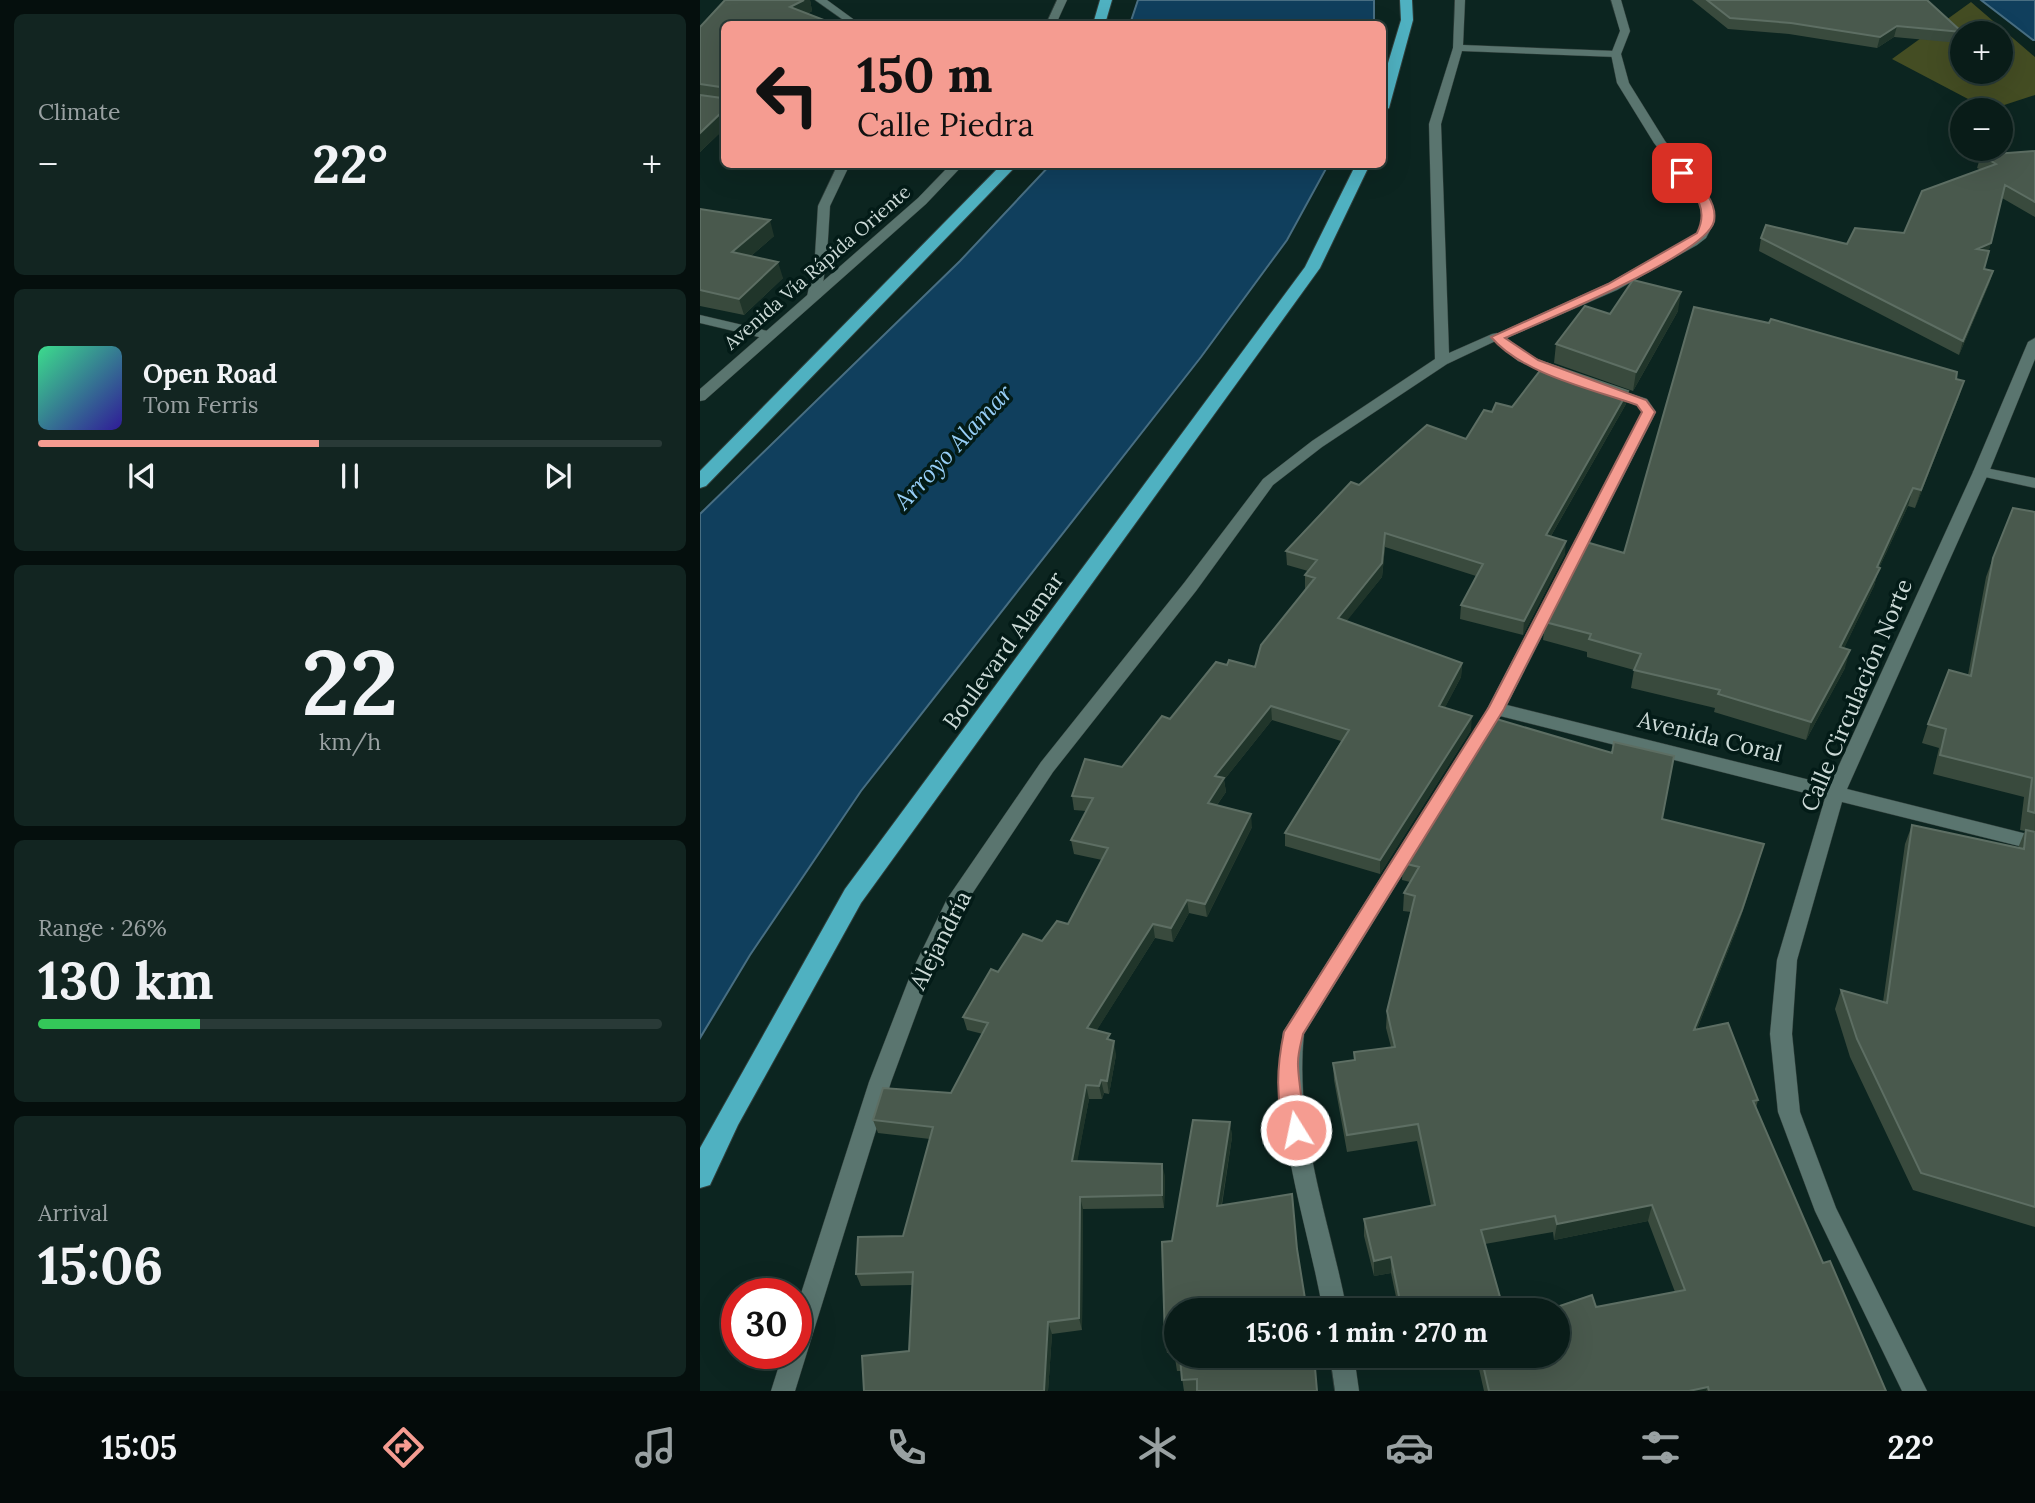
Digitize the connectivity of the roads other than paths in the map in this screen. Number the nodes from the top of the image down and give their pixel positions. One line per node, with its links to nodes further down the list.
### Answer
1 (820, 0): 7 (street)
2 (1062, 0): 8 (street)
3 (1106, 0): 9 (highway)
4 (1406, 0): 12 (highway)
5 (1460, 0): 10 (street)
6 (1616, 0): 11 (street)
7 (851, 21)
8 (1052, 21)
9 (1100, 21)
10 (1458, 48): 11 (street); 22 (street)
11 (1616, 54): 20 (street, Alejandría)
12 (1386, 94)
13 (842, 168): 17 (street)
14 (954, 168): 17 (street, Avenida Vía Rápida Oriente)
15 (1007, 168): 25 (highway)
16 (1361, 168): 30 (highway, Boulevard Alamar)
17 (814, 297): 19 (street, Avenida Vía Rápida Oriente)
18 (700, 319): 19 (street)
19 (767, 335): 23 (street, Avenida Vía Rápida Oriente)
20 (1497, 337): 22 (street, Alejandría); 27 (street)
21 (2035, 342): 24 (street, Calle Circulación Norte)
22 (1443, 361): 32 (street, Alejandría)
23 (700, 397)
24 (1981, 472): 26 (street); 28 (street, Calle Circulación Norte)
25 (700, 482)
26 (2035, 483)
27 (1496, 709): 28 (street, Avenida Coral); 31 (street)
28 (1836, 792): 29 (street, Avenida Coral); 37 (street, Calle Circulación Norte)
29 (2035, 843)
30 (700, 1176)
31 (1332, 1298)
32 (812, 1301)
33 (1344, 1368): 36 (street)
34 (790, 1369): 35 (street, Alejandría)
35 (783, 1391)
36 (1347, 1391)
37 (1915, 1391)

